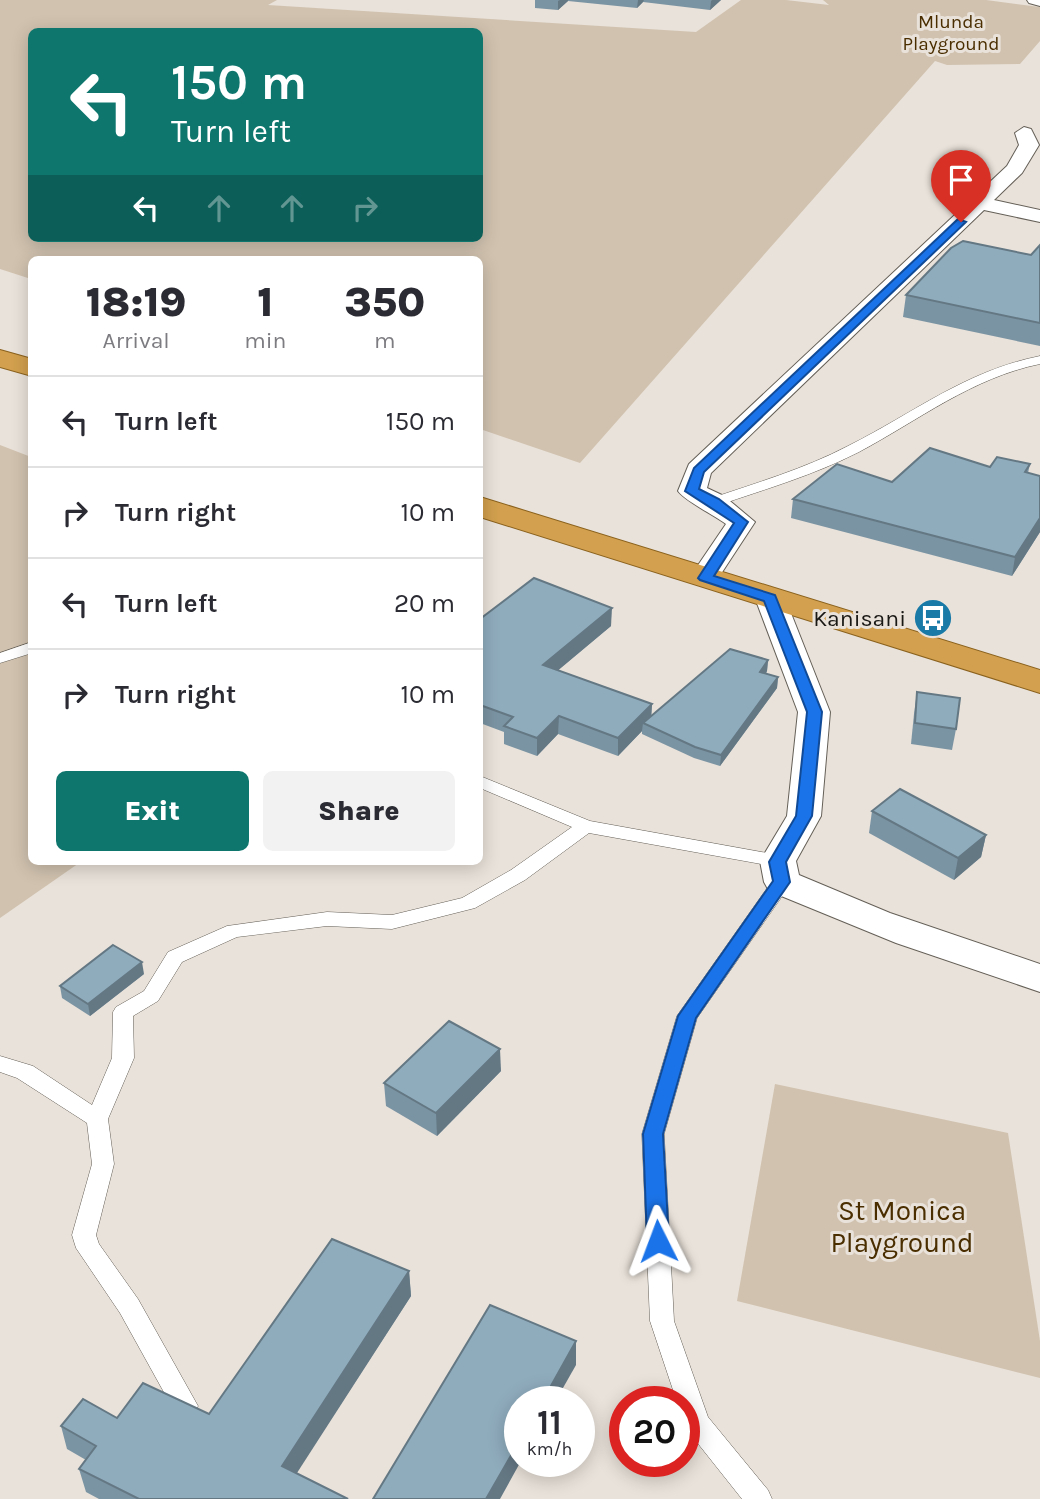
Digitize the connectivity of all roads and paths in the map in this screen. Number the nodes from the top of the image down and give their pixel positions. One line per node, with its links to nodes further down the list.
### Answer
1 (1035, 0): 2 (street)
2 (1040, 1)
3 (1024, 133): 4 (street)
4 (981, 203): 5 (street); 9 (street)
5 (1040, 216)
6 (0, 358): 8 (highway)
7 (1040, 360): 9 (lane)
8 (28, 367)
9 (714, 502): 11 (street)
10 (483, 508): 11 (highway)
11 (705, 578): 12 (highway)
12 (770, 598): 15 (highway); 18 (street)
13 (28, 648): 14 (lane)
14 (0, 658)
15 (1040, 682)
16 (483, 783): 17 (lane)
17 (586, 826): 18 (lane); 21 (lane)
18 (780, 872): 19 (street); 23 (lane)
19 (1040, 978)
20 (0, 1064): 21 (lane)
21 (97, 1119): 22 (lane)
22 (185, 1406)
23 (759, 1499)

